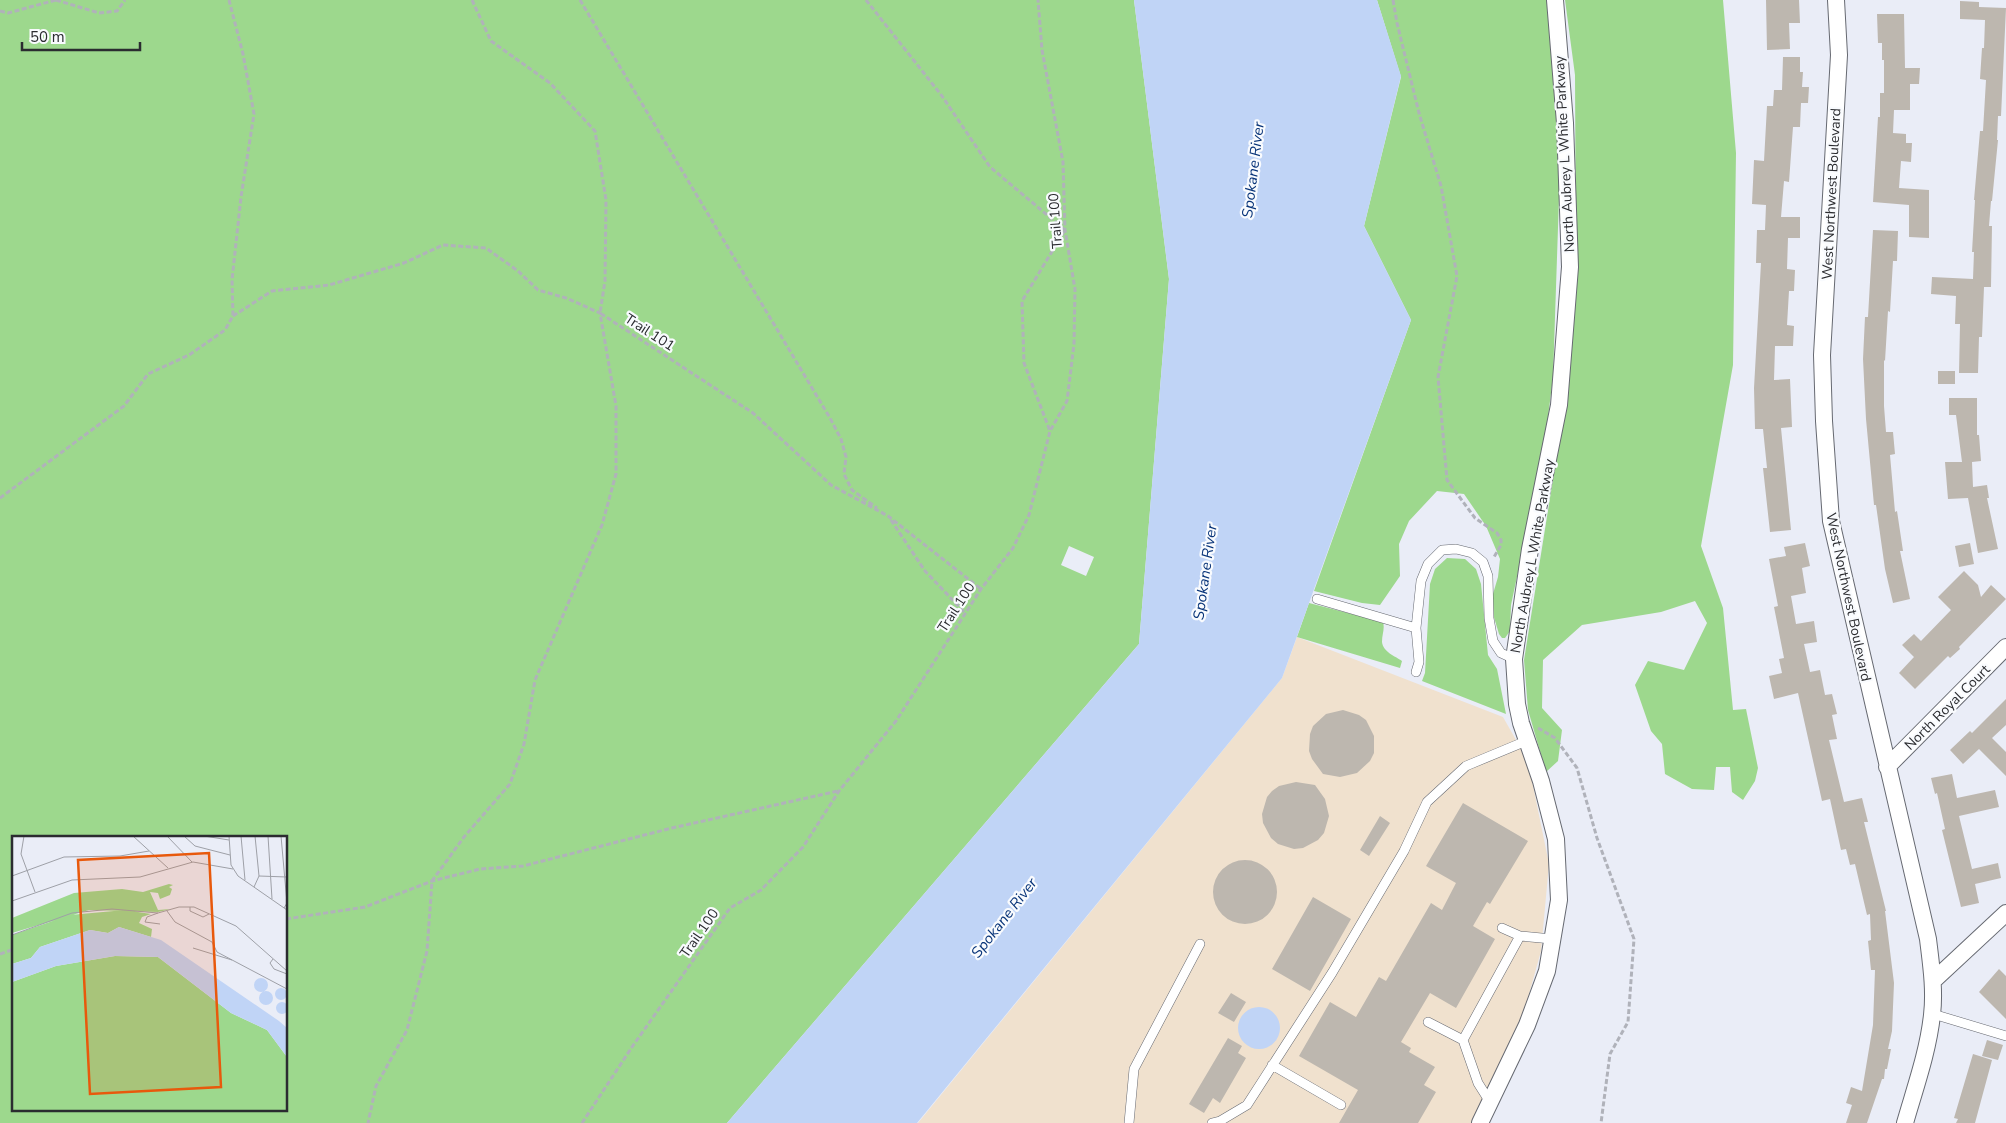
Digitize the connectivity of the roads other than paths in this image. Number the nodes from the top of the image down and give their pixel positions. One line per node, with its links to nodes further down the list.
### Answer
1 (1555, 0): 6 (street, North Aubrey L White Parkway)
2 (1836, 0): 9 (street, West Northwest Boulevard)
3 (1317, 599): 4 (lane)
4 (1416, 628): 6 (lane); 7 (lane)
5 (2006, 648): 9 (street, North Royal Court)
6 (1514, 659): 8 (street, North Aubrey L White Parkway)
7 (1416, 672)
8 (1526, 741): 13 (street, North Aubrey L White Parkway); 20 (lane)
9 (1887, 767): 15 (street, West Northwest Boulevard)
10 (2006, 913): 15 (street)
11 (1502, 928): 12 (lane)
12 (1520, 936): 13 (lane); 19 (lane)
13 (1552, 939): 21 (street, North Aubrey L White Parkway)
14 (1200, 944): 23 (lane)
15 (1933, 981): 16 (street, West Northwest Boulevard)
16 (1933, 1014): 18 (lane); 26 (street, West Northwest Boulevard)
17 (1428, 1022): 19 (lane)
18 (2006, 1036)
19 (1463, 1040): 21 (lane)
20 (1272, 1066): 22 (lane); 24 (lane)
21 (1490, 1102): 25 (street, North Aubrey L White Parkway)
22 (1341, 1105)
23 (1129, 1123)
24 (1212, 1123)
25 (1480, 1123)
26 (1905, 1123)

